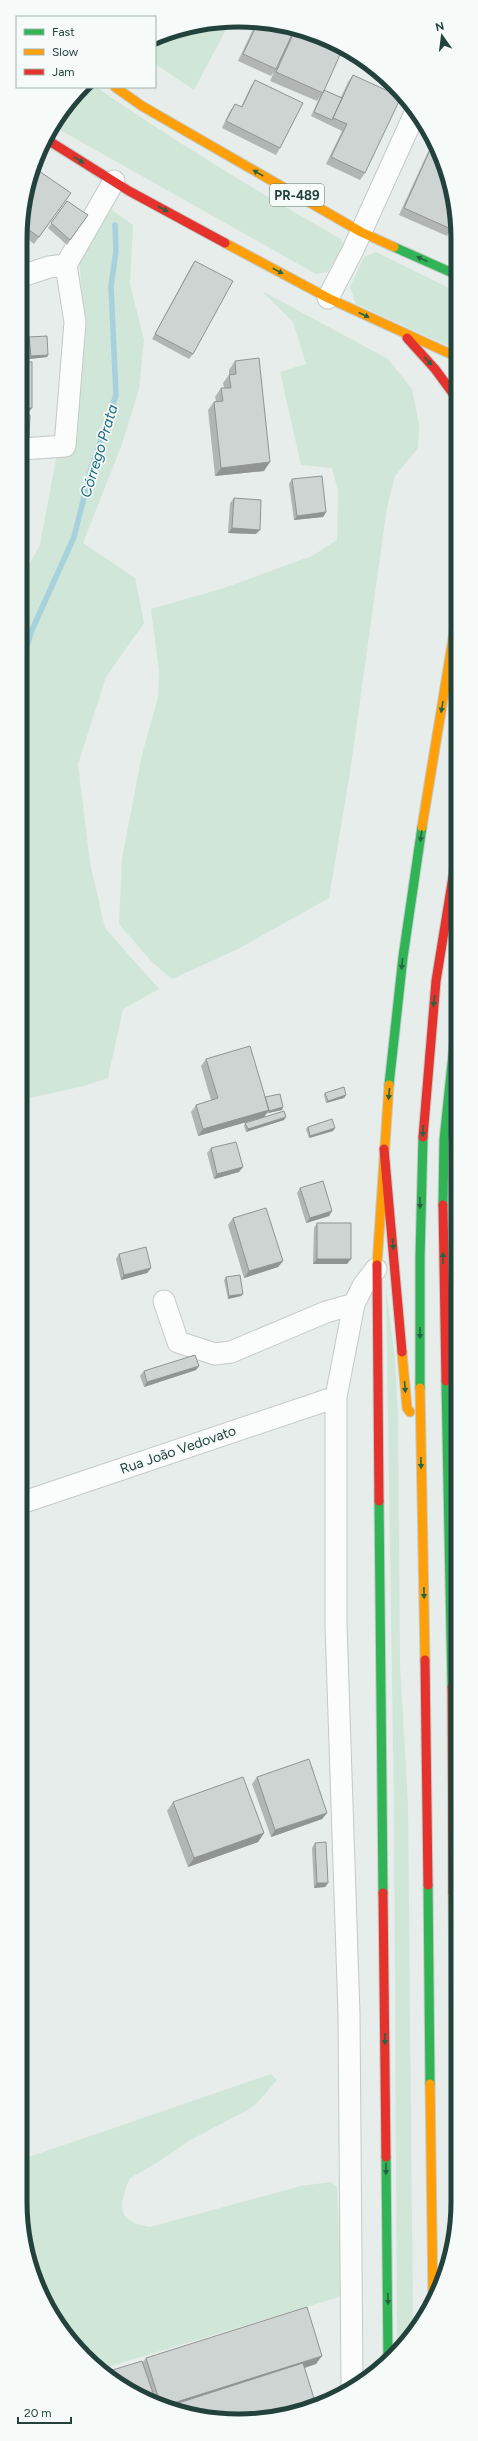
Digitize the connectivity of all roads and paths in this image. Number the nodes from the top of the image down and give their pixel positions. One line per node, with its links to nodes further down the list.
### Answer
1 (116, 88): 5 (main road, PR-489, one-way to 1)
2 (413, 118): 5 (street)
3 (51, 142): 4 (main road, one-way to 4)
4 (114, 181): 6 (street); 9 (main road, one-way to 9)
5 (361, 232): 7 (main road, PR-489, one-way to 5); 9 (street)
6 (66, 265): 8 (street); 13 (street)
7 (451, 272)
8 (27, 274)
9 (328, 298): 10 (main road, one-way to 10)
10 (402, 332): 11 (main road); 12 (main road, one-way to 12)
11 (451, 354)
12 (451, 391)
13 (27, 449)
14 (451, 649): 17 (main road, one-way to 17)
15 (451, 877): 22 (main road, one-way to 22)
16 (451, 1073): 24 (main road, one-way to 16)
17 (384, 1149): 18 (main road); 22 (main road, one-way to 22)
18 (376, 1269): 20 (street); 26 (main road, one-way to 26)
19 (164, 1301): 20 (street)
20 (354, 1304): 21 (street)
21 (336, 1397): 23 (street, Rua João Vedovato); 27 (street)
22 (421, 1429): 25 (main road, one-way to 25)
23 (27, 1501)
24 (451, 1622)
25 (433, 2288)
26 (388, 2353)
27 (352, 2381)

